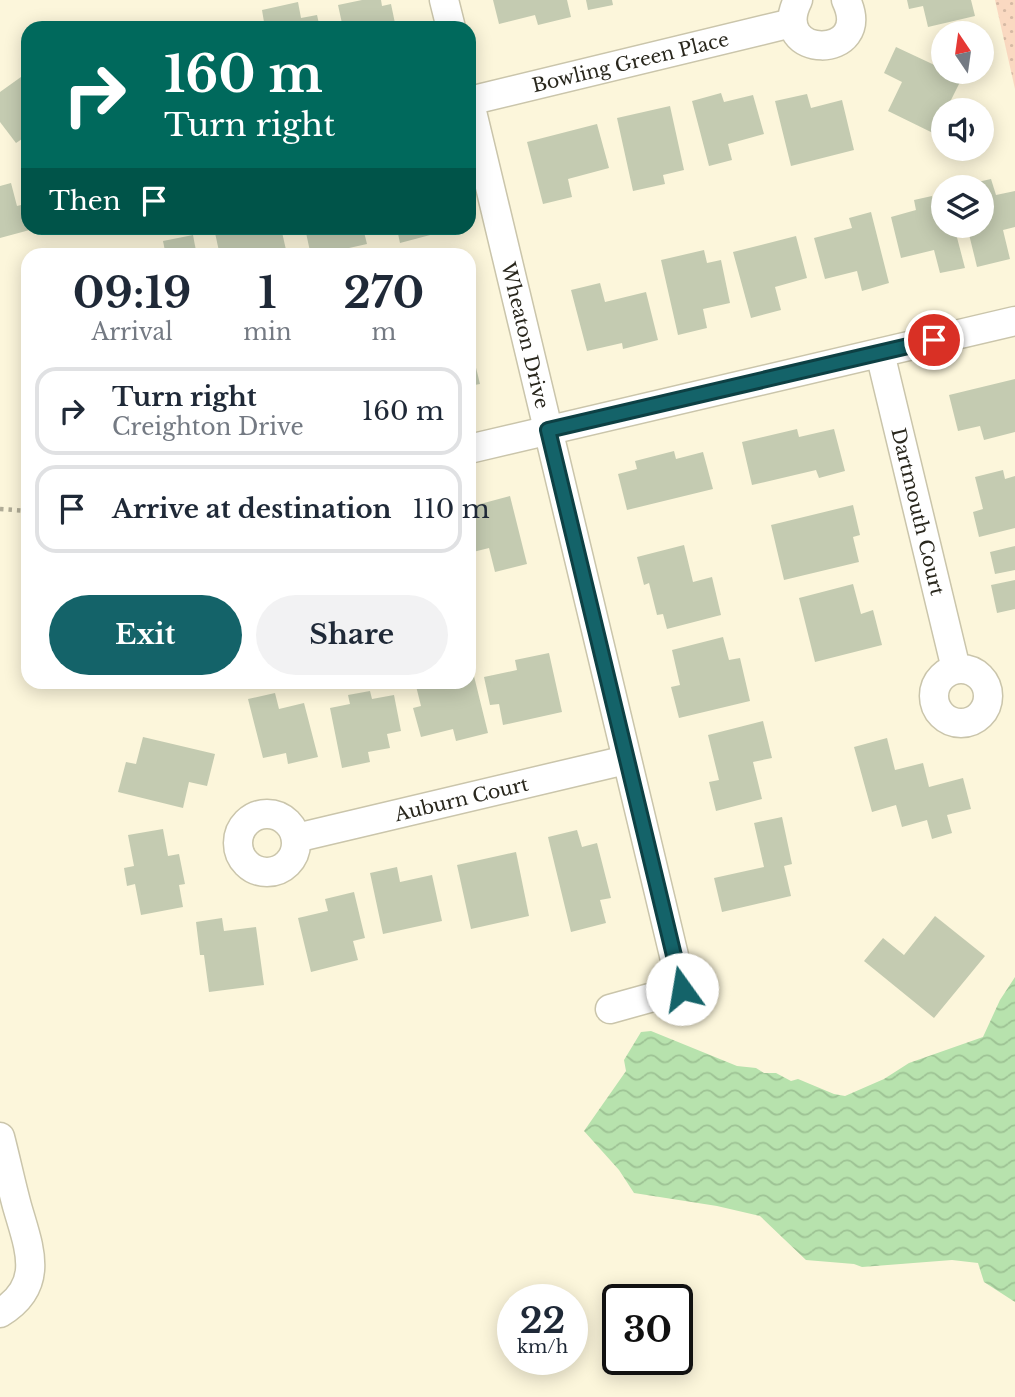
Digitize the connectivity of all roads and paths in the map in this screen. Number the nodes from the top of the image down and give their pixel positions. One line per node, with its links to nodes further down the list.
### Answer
1 (444, 0): 4 (street)
2 (846, 0): 3 (street, Bowling Green Place)
3 (795, 11): 5 (street, Bowling Green Place)
4 (449, 21)
5 (476, 98)
6 (476, 129): 9 (street, Wheaton Drive)
7 (1015, 321): 8 (street)
8 (880, 353): 9 (street); 13 (street, Dartmouth Court)
9 (548, 430): 10 (street); 14 (street, Wheaton Drive)
10 (476, 447)
11 (0, 509): 12 (path)
12 (21, 510)
13 (956, 669)
14 (626, 760): 15 (street, Auburn Court); 16 (street, Wheaton Drive)
15 (296, 838)
16 (610, 1009)
17 (0, 1137): 18 (street)
18 (0, 1313)

